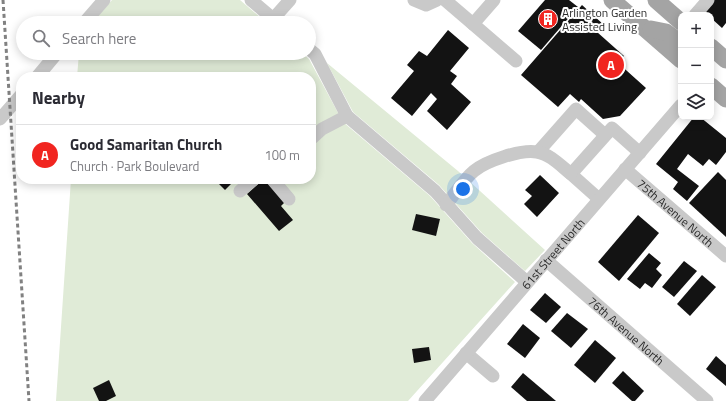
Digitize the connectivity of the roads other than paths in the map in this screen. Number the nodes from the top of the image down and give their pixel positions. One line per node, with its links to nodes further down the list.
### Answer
1 (104, 0): 12 (street)
2 (252, 0): 13 (street)
3 (290, 0): 14 (street)
4 (414, 0): 5 (street)
5 (437, 0)
6 (444, 0): 16 (street)
7 (494, 0): 16 (street)
8 (612, 0): 17 (main road)
9 (656, 0): 15 (main road)
10 (708, 0): 11 (street)
11 (698, 12)
12 (90, 16)
13 (271, 16)
14 (277, 16)
15 (678, 19)
16 (473, 24): 22 (street)
17 (643, 27): 18 (main road); 20 (main road)
18 (678, 41)
19 (316, 56): 30 (street)
20 (678, 57)
21 (51, 60): 23 (street)
22 (516, 60)
23 (41, 72)
24 (714, 81): 25 (main road)
25 (726, 84)
26 (714, 89): 27 (main road)
27 (726, 99)
28 (16, 100): 31 (street)
29 (678, 109): 35 (street, 61st Street North)
30 (347, 116): 32 (street); 43 (street)
31 (1, 117)
32 (316, 134)
33 (606, 135): 34 (street); 35 (street); 37 (street)
34 (538, 152): 37 (street); 43 (street)
35 (640, 153): 36 (street, 61st Street North)
36 (626, 169): 42 (street, 61st Street North); 44 (street, 75th Avenue North)
37 (570, 174): 42 (street)
38 (248, 184): 40 (street)
39 (276, 184): 41 (street)
40 (240, 191)
41 (289, 199)
42 (599, 199): 45 (street, 61st Street North)
43 (446, 205): 46 (street)
44 (726, 256)
45 (546, 260): 46 (street, 61st Street North); 50 (street, 76th Avenue North)
46 (527, 282): 47 (street, 61st Street North)
47 (466, 353): 48 (street); 49 (street, 61st Street North)
48 (493, 376)
49 (424, 401)
50 (707, 401)

